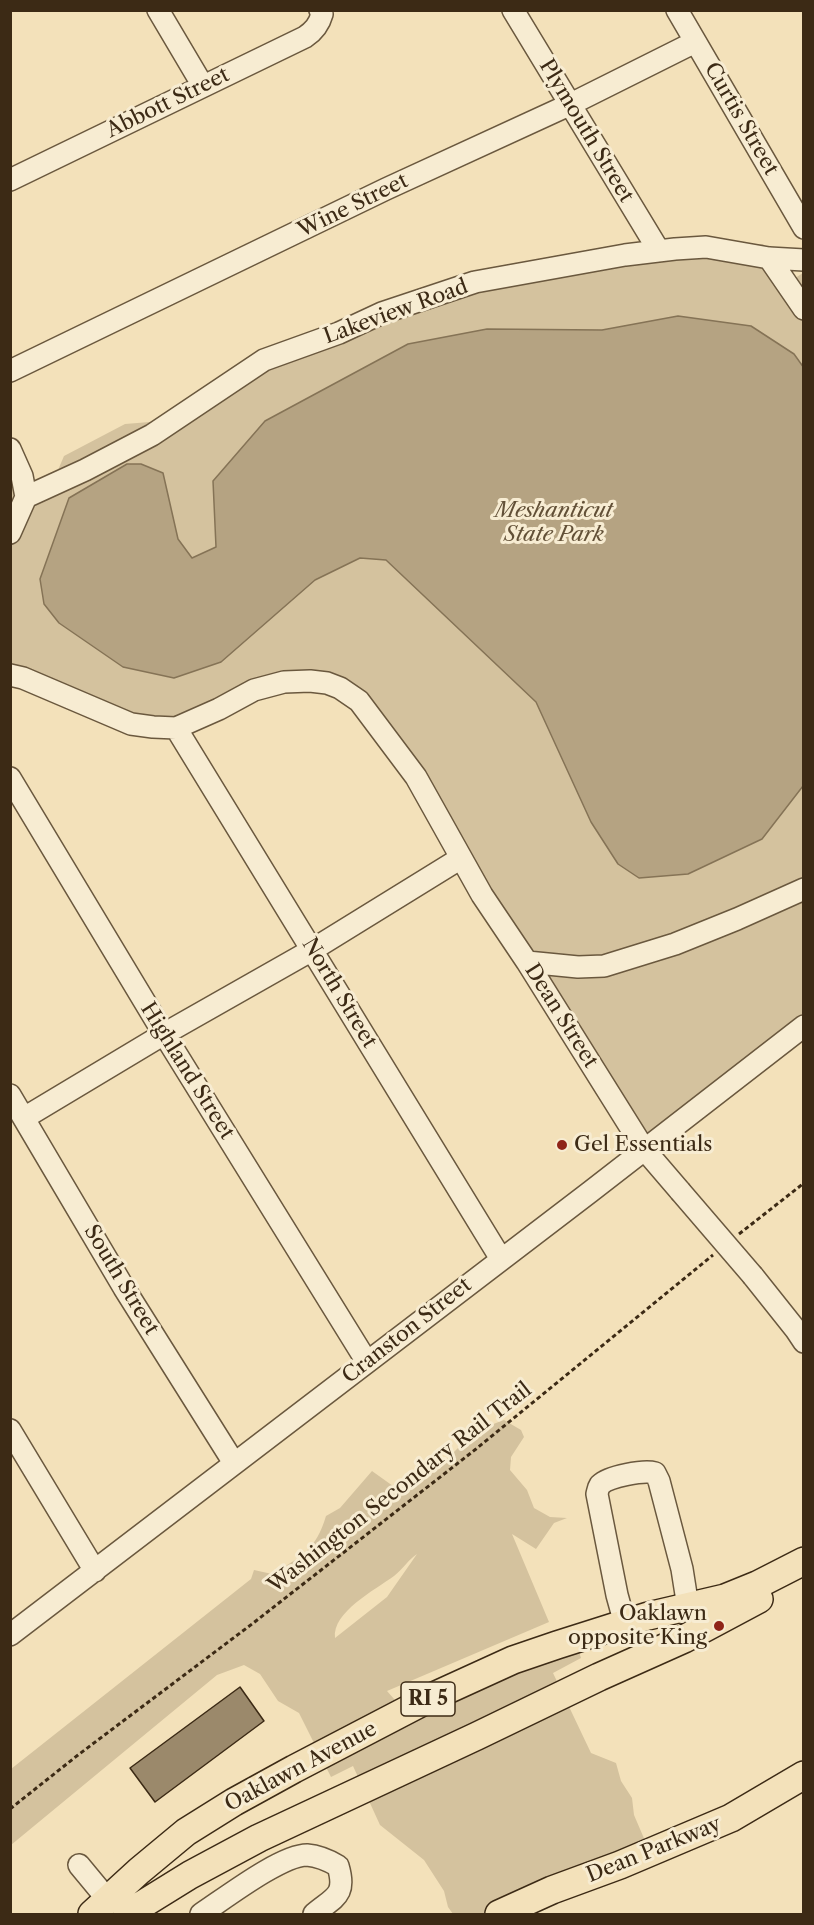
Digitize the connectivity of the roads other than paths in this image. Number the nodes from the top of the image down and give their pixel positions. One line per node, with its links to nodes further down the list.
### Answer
1 (158, 10): 6 (street)
2 (513, 10): 7 (street, Plymouth Street)
3 (677, 10): 5 (street, Curtis Street)
4 (320, 16): 6 (street, Abbott Street)
5 (695, 42): 7 (street, Wine Street); 9 (street, Curtis Street)
6 (203, 86): 8 (street, Abbott Street)
7 (571, 104): 10 (street, Plymouth Street); 14 (street, Wine Street)
8 (10, 180)
9 (804, 228)
10 (659, 250): 11 (street, Lakeview Road); 16 (street, Lakeview Road)
11 (769, 258): 12 (street, Lakeview Road); 13 (street)
12 (804, 260)
13 (804, 309)
14 (10, 371)
15 (10, 449): 16 (street)
16 (26, 497): 17 (street)
17 (10, 533)
18 (10, 675): 19 (street)
19 (176, 728): 21 (street, Dean Street); 23 (street, North Street)
20 (10, 778): 26 (street, Highland Street)
21 (461, 858): 23 (street); 24 (street, Dean Street)
22 (804, 889): 24 (street)
23 (312, 950): 26 (street); 30 (street, North Street)
24 (527, 962): 29 (street, Dean Street)
25 (804, 1026): 29 (street, Cranston Street)
26 (164, 1034): 28 (street); 32 (street, Highland Street)
27 (10, 1095): 28 (street, South Street)
28 (24, 1118): 34 (street, South Street)
29 (644, 1149): 30 (street, Cranston Street); 31 (street, Dean Street, bridge)
30 (501, 1259): 32 (street, Cranston Street)
31 (804, 1342)
32 (367, 1362): 34 (street, Cranston Street)
33 (10, 1430): 36 (street)
34 (234, 1463): 36 (street, Cranston Street)
35 (804, 1561): 38 (main road, Oaklawn Avenue / RI 5)
36 (95, 1570): 40 (street, Cranston Street)
37 (804, 1573): 43 (main road, Oaklawn Avenue / RI 5)
38 (688, 1607): 39 (main road, Oaklawn Avenue / RI 5); 39 (street)
39 (625, 1624): 43 (main road, Oaklawn Avenue / RI 5)
40 (10, 1635)
41 (804, 1775): 46 (main road, Dean Parkway)
42 (79, 1865): 43 (street)
43 (109, 1910)
44 (201, 1914): 45 (street)
45 (314, 1914)
46 (499, 1914)

